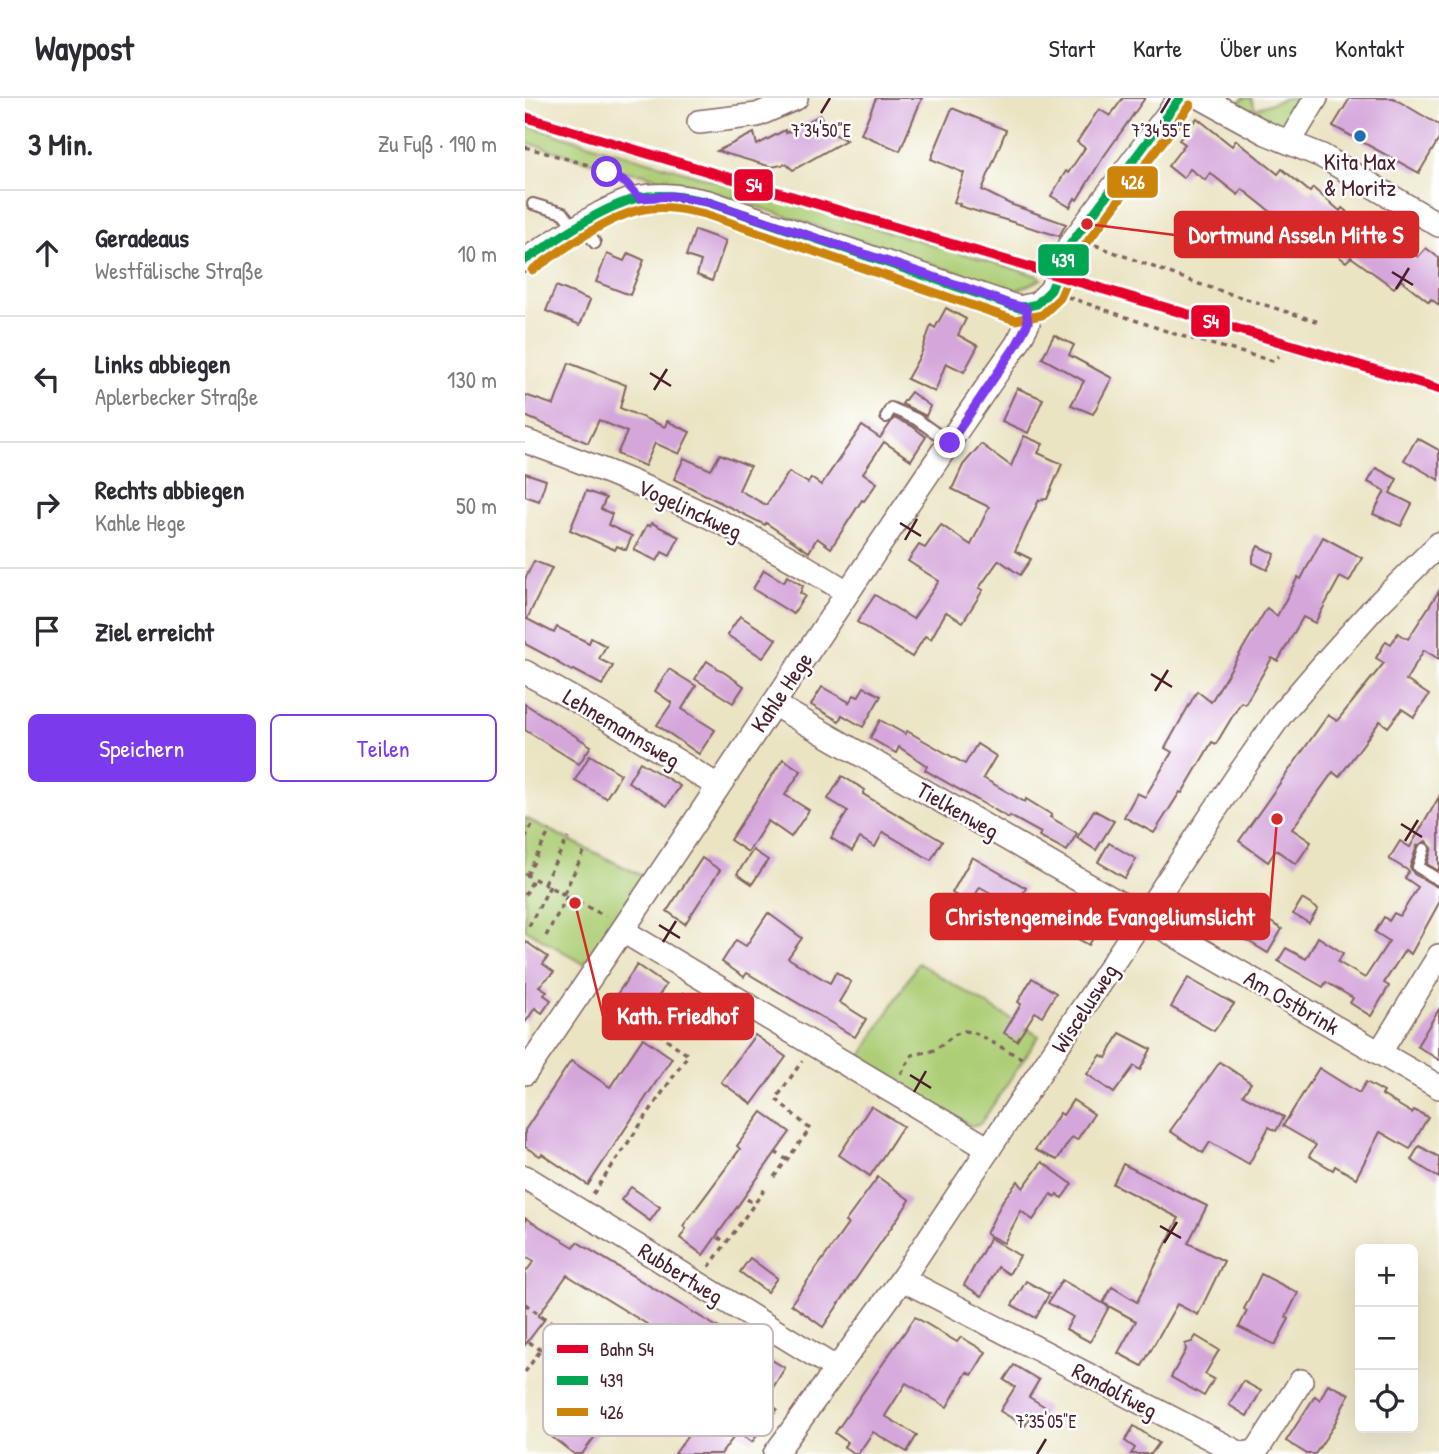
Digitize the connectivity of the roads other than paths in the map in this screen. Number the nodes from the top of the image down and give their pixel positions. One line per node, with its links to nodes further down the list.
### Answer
1 (796, 98): 5 (street)
2 (1180, 98): 11 (street)
3 (1202, 98): 6 (street)
4 (1316, 98): 6 (street)
5 (699, 122)
6 (1290, 141): 8 (street)
7 (533, 204): 9 (lane)
8 (1439, 225)
9 (585, 233): 10 (street); 11 (street)
10 (525, 260)
11 (1026, 308): 14 (street, Kahle Hege)
12 (886, 417): 14 (lane)
13 (525, 440): 16 (street, Vogelinckweg)
14 (950, 443): 16 (street, Kahle Hege)
15 (1439, 544): 22 (street, Wiscelusweg)
16 (848, 592): 18 (street, Kahle Hege)
17 (525, 672): 19 (street, Lehnemannsweg)
18 (773, 704): 19 (street, Kahle Hege); 22 (street, Tielkenweg)
19 (718, 786): 23 (street, Kahle Hege)
20 (1424, 849): 21 (lane)
21 (1439, 880)
22 (1144, 917): 25 (street, Am Ostbrink); 28 (street, Wiscelusweg)
23 (624, 929): 26 (street, Kahle Hege); 28 (street)
24 (1439, 956): 25 (street)
25 (1380, 1052): 27 (street, Am Ostbrink)
26 (525, 1073)
27 (1439, 1087)
28 (989, 1149): 30 (street, Wiscelusweg)
29 (525, 1177): 31 (street, Rubbertweg)
30 (902, 1279): 33 (street, Wiscelusweg); 34 (street, Randolfweg)
31 (764, 1324)
32 (773, 1330): 33 (street, Rubbertweg)
33 (837, 1369): 35 (street, Wiscelusweg)
34 (1301, 1381)
35 (775, 1454)

